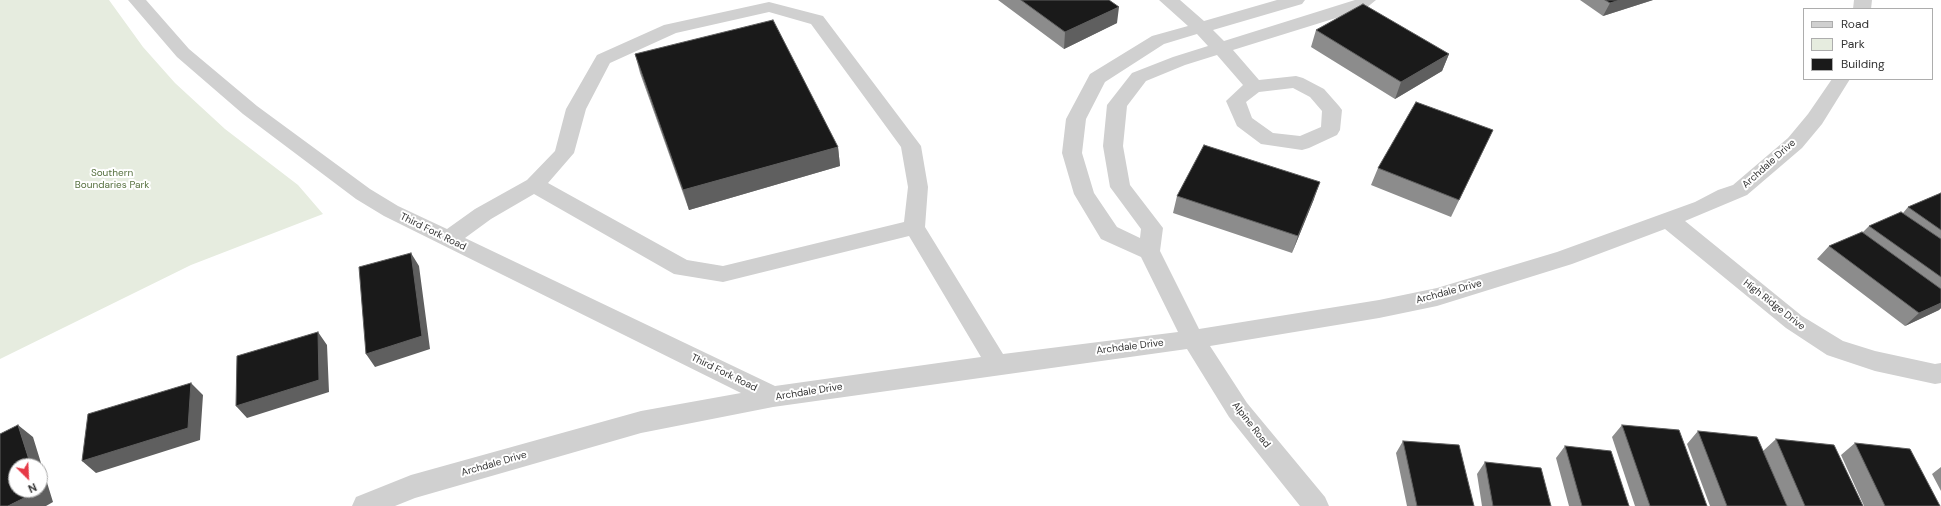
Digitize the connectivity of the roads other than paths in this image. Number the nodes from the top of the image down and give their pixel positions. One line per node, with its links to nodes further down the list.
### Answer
1 (137, 0): 12 (street, Third Fork Road)
2 (1168, 0): 5 (street)
3 (1296, 0): 5 (street)
4 (1367, 0): 6 (street)
5 (1200, 27): 6 (street); 13 (street)
6 (1220, 48): 8 (street); 13 (street)
7 (1840, 80): 10 (street, Archdale Drive)
8 (1254, 86): 8 (street)
9 (534, 185): 11 (street); 11 (street); 12 (street)
10 (1669, 220): 14 (street, Archdale Drive); 16 (street, High Ridge Drive)
11 (914, 227): 15 (street)
12 (448, 239): 17 (street, Third Fork Road)
13 (1149, 251): 14 (street, Alpine Road)
14 (1193, 339): 15 (street, Archdale Drive); 19 (street, Alpine Road)
15 (997, 365): 17 (street, Archdale Drive)
16 (1941, 373)
17 (773, 397): 18 (street, Archdale Drive)
18 (364, 506)
19 (1316, 506)

